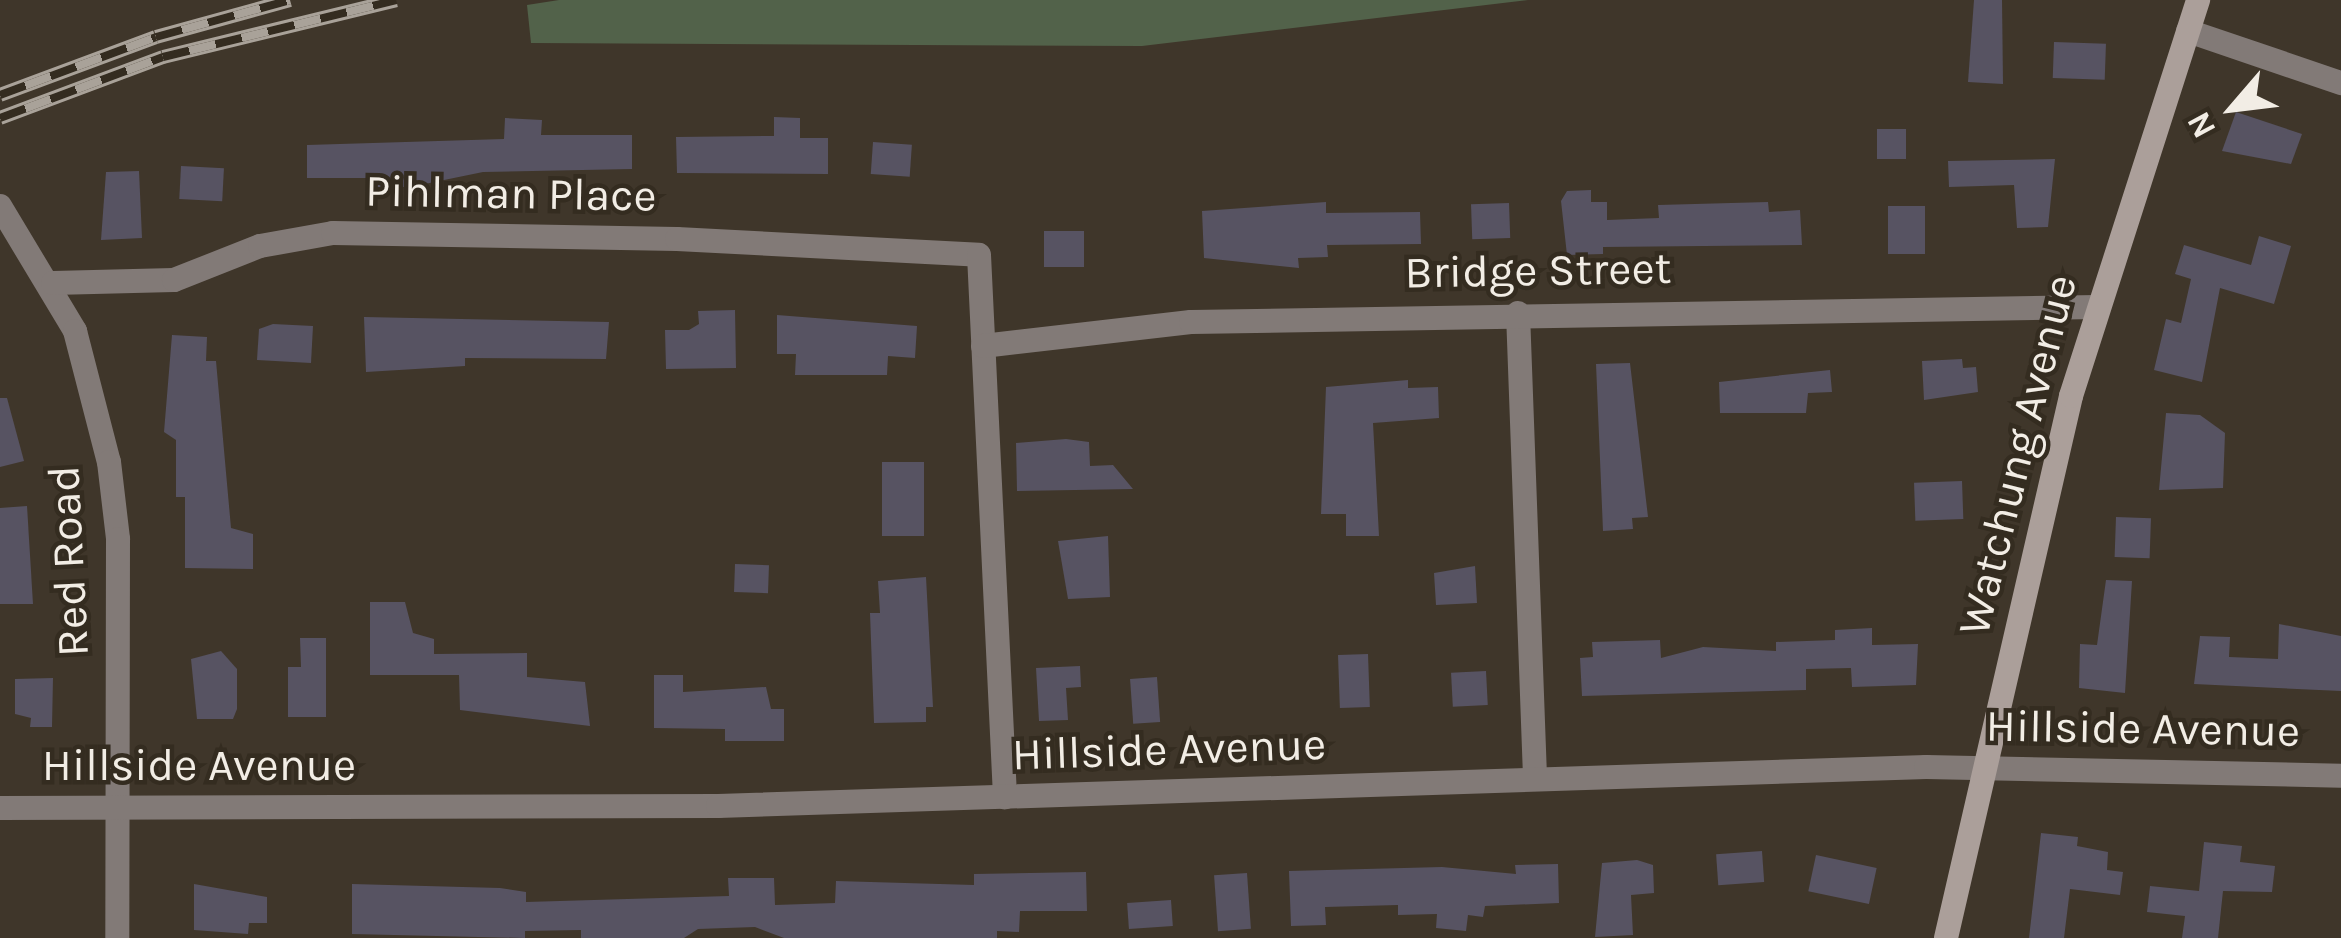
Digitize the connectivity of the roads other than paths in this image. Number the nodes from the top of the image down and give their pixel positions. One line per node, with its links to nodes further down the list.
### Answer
1 (2198, 0): 2 (main road, Watchung Avenue)
2 (2188, 31): 3 (street); 6 (main road, Watchung Avenue)
3 (2341, 83)
4 (0, 206): 5 (street, Red Road)
5 (53, 283): 8 (street, Pihlman Place); 14 (street, Red Road)
6 (2097, 308): 7 (street, Bridge Street); 9 (main road, Watchung Avenue)
7 (1519, 313): 8 (street, Bridge Street); 11 (street)
8 (983, 346): 12 (street)
9 (1984, 768): 10 (street, Hillside Avenue); 11 (street, Hillside Avenue); 16 (main road, Watchung Avenue)
10 (2341, 776)
11 (1535, 778): 12 (street, Hillside Avenue)
12 (1005, 796): 14 (street, Hillside Avenue)
13 (0, 808): 14 (street, Hillside Avenue)
14 (117, 809): 15 (street, Red Road)
15 (117, 938)
16 (1946, 938)

